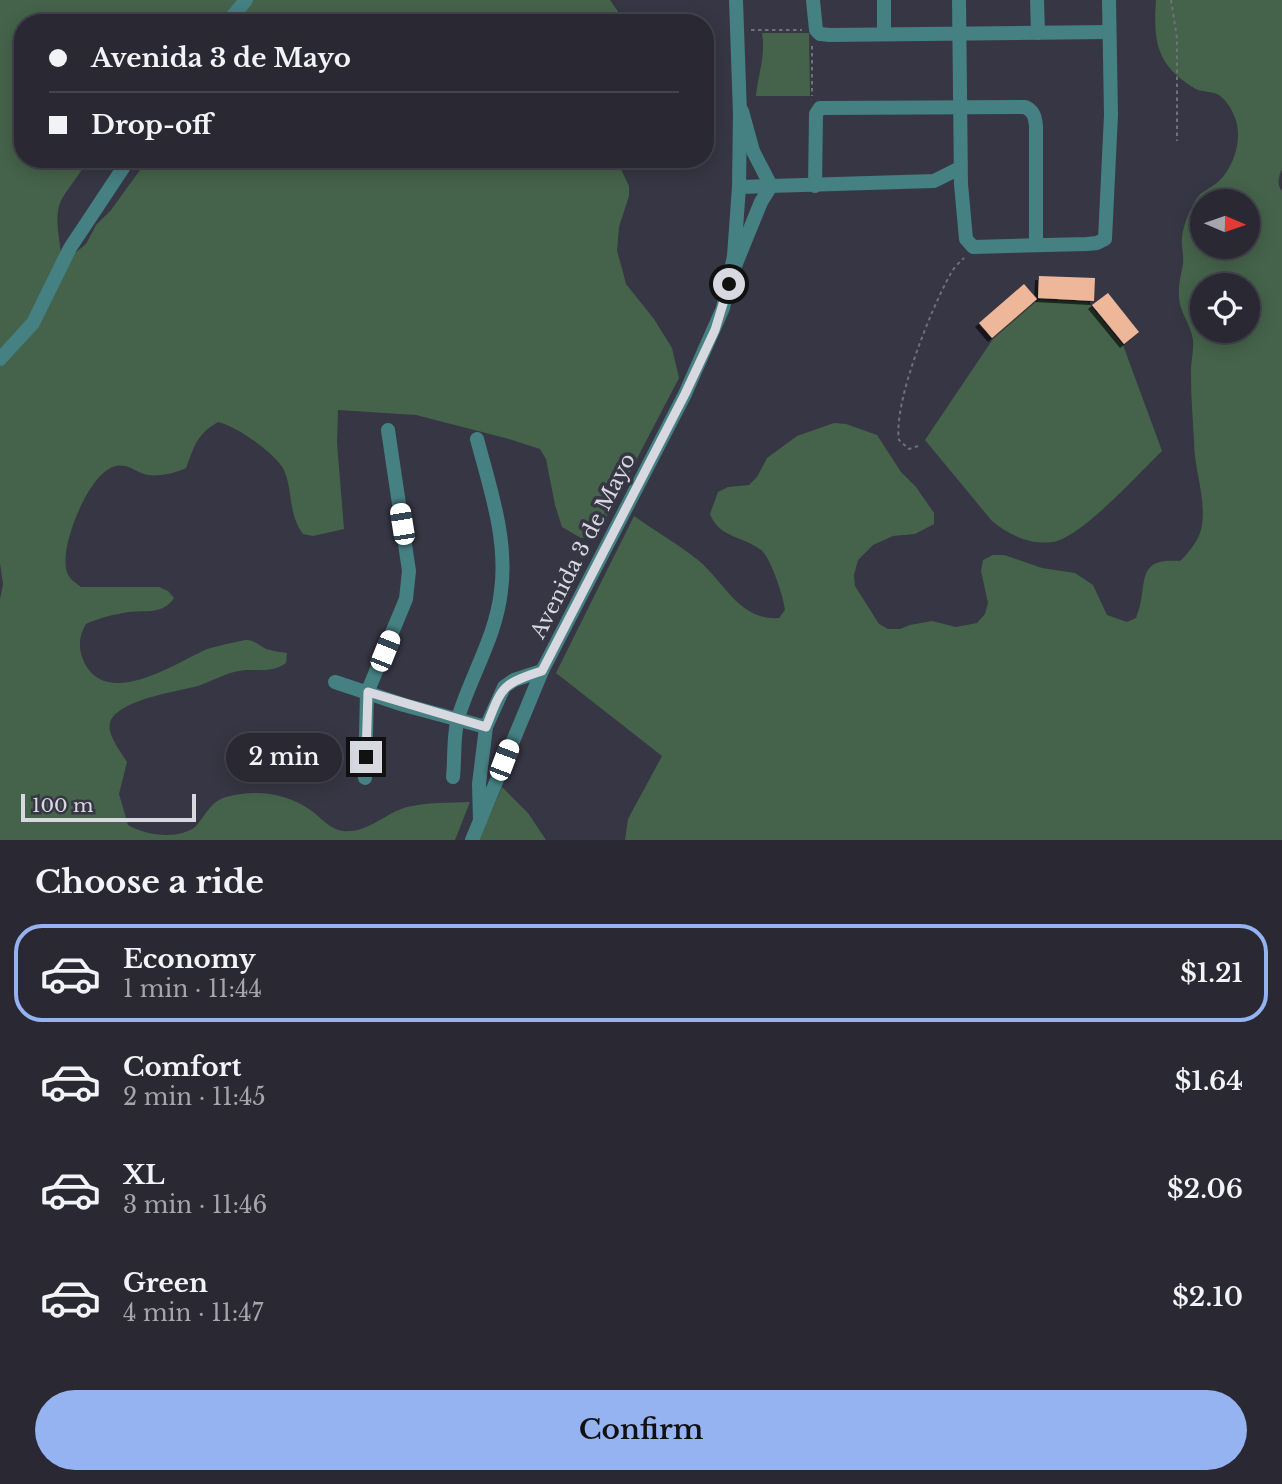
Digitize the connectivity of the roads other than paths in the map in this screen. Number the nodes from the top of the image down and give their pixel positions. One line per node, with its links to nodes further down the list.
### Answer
1 (246, 0): 8 (street)
2 (736, 0): 13 (street)
3 (814, 0): 11 (street)
4 (884, 0): 11 (street)
5 (960, 0): 12 (street)
6 (1037, 0): 10 (street)
7 (1109, 0): 9 (street)
8 (234, 14)
9 (1109, 32): 10 (street); 20 (street)
10 (1038, 33): 12 (street)
11 (884, 34): 12 (street)
12 (960, 34): 14 (street)
13 (739, 98): 17 (street); 19 (street)
14 (960, 108): 16 (street); 18 (street); 20 (street)
15 (124, 168): 22 (street)
16 (960, 168): 18 (street); 20 (street)
17 (771, 186): 18 (street); 19 (street); 21 (street)
18 (815, 186)
19 (739, 187): 21 (street)
20 (1036, 245)
21 (732, 273): 25 (street, Avenida 3 de Mayo)
22 (0, 359)
23 (388, 430): 27 (street)
24 (477, 439): 28 (street)
25 (542, 671): 29 (street); 32 (street, Avenida 3 de Mayo)
26 (335, 682): 27 (street)
27 (368, 692): 28 (street); 31 (street)
28 (458, 719): 29 (street); 30 (street)
29 (486, 727): 32 (street)
30 (453, 777)
31 (365, 778)
32 (480, 821): 33 (street, Avenida 3 de Mayo)
33 (472, 840)

